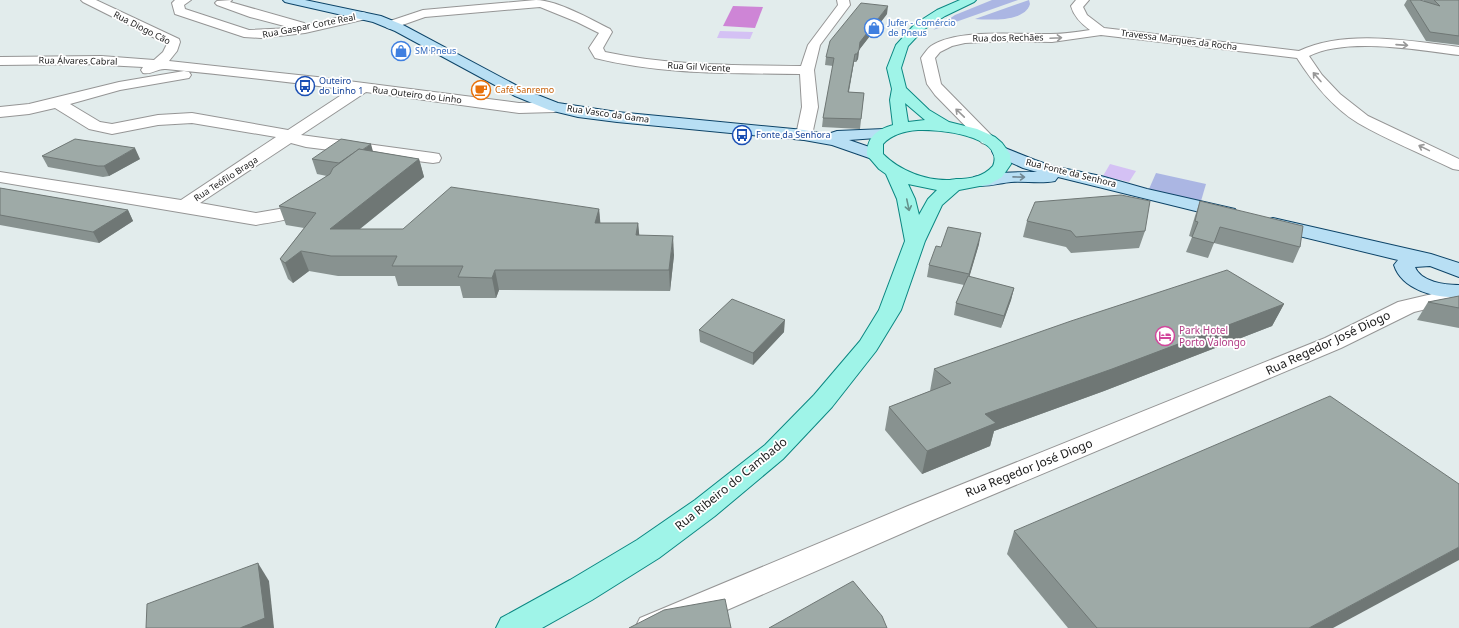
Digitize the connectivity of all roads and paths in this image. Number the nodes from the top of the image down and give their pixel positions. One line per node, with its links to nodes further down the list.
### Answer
1 (86, 0): 18 (street, Rua Diogo Cão)
2 (185, 0): 13 (street, Rua Gaspar Corte Real)
3 (226, 0): 13 (street)
4 (289, 0): 10 (street, Rua Vasco da Gama)
5 (843, 0): 20 (street)
6 (970, 0): 23 (main road)
7 (1083, 0): 14 (street, Travessa Marques da Rocha)
8 (547, 2): 9 (street); 20 (street, Rua Gil Vicente)
9 (423, 14): 11 (street); 12 (street)
10 (362, 16): 11 (street, Rua Vasco da Gama); 13 (street, Rua Gaspar Corte Real)
11 (377, 18): 12 (street, Rua Vasco da Gama)
12 (391, 25): 25 (street, Rua Vasco da Gama)
13 (306, 28)
14 (1101, 31): 16 (street, Travessa Marques da Rocha); 34 (street, Rua dos Rechães, one-way to 14)
15 (1459, 51): 16 (street, one-way to 15)
16 (1301, 56): 37 (street, one-way to 16)
17 (0, 61): 18 (street, Rua Álvares Cabral)
18 (157, 65): 19 (street, Rua Álvares Cabral); 21 (street)
19 (209, 70): 21 (street); 22 (street, Rua Outeiro do Linho)
20 (807, 70): 32 (street)
21 (119, 86): 24 (street)
22 (362, 88): 25 (street, Rua Outeiro do Linho); 33 (street, Rua Teófilo Braga)
23 (899, 89): 28 (main road); 30 (main road)
24 (57, 103): 26 (street); 33 (street)
25 (554, 107): 32 (street, Rua Vasco da Gama)
26 (29, 109): 27 (street); 29 (street)
27 (0, 112)
28 (946, 126): 30 (main road); 34 (main road)
29 (0, 127)
30 (901, 128): 31 (main road)
31 (884, 134): 32 (street, Rua Vasco da Gama); 35 (main road)
32 (804, 135): 35 (street, Rua Vasco da Gama)
33 (289, 137): 36 (street); 44 (street, Rua Teófilo Braga)
34 (994, 146): 40 (main road); 43 (street, Rua Fonte da Senhora)
35 (875, 155): 38 (main road)
36 (433, 158)
37 (1459, 165)
38 (894, 172): 41 (main road); 45 (main road, one-way to 45)
39 (0, 177): 44 (street, Rua Teófilo Braga)
40 (980, 181): 41 (main road); 43 (street, Rua Fonte da Senhora, one-way to 43)
41 (956, 184): 45 (main road, Rua Ribeiro do Cambado)
42 (322, 191): 44 (street)
43 (1143, 193): 46 (street, Rua Fonte da Senhora)
44 (184, 206)
45 (914, 241): 49 (main road, Rua Ribeiro do Cambado)
46 (1413, 269): 47 (street); 47 (street); 48 (street)
47 (1455, 277): 48 (street, Rua Regedor José Diogo)
48 (1406, 307): 50 (street, Rua Regedor José Diogo)
49 (512, 628)
50 (651, 628)

